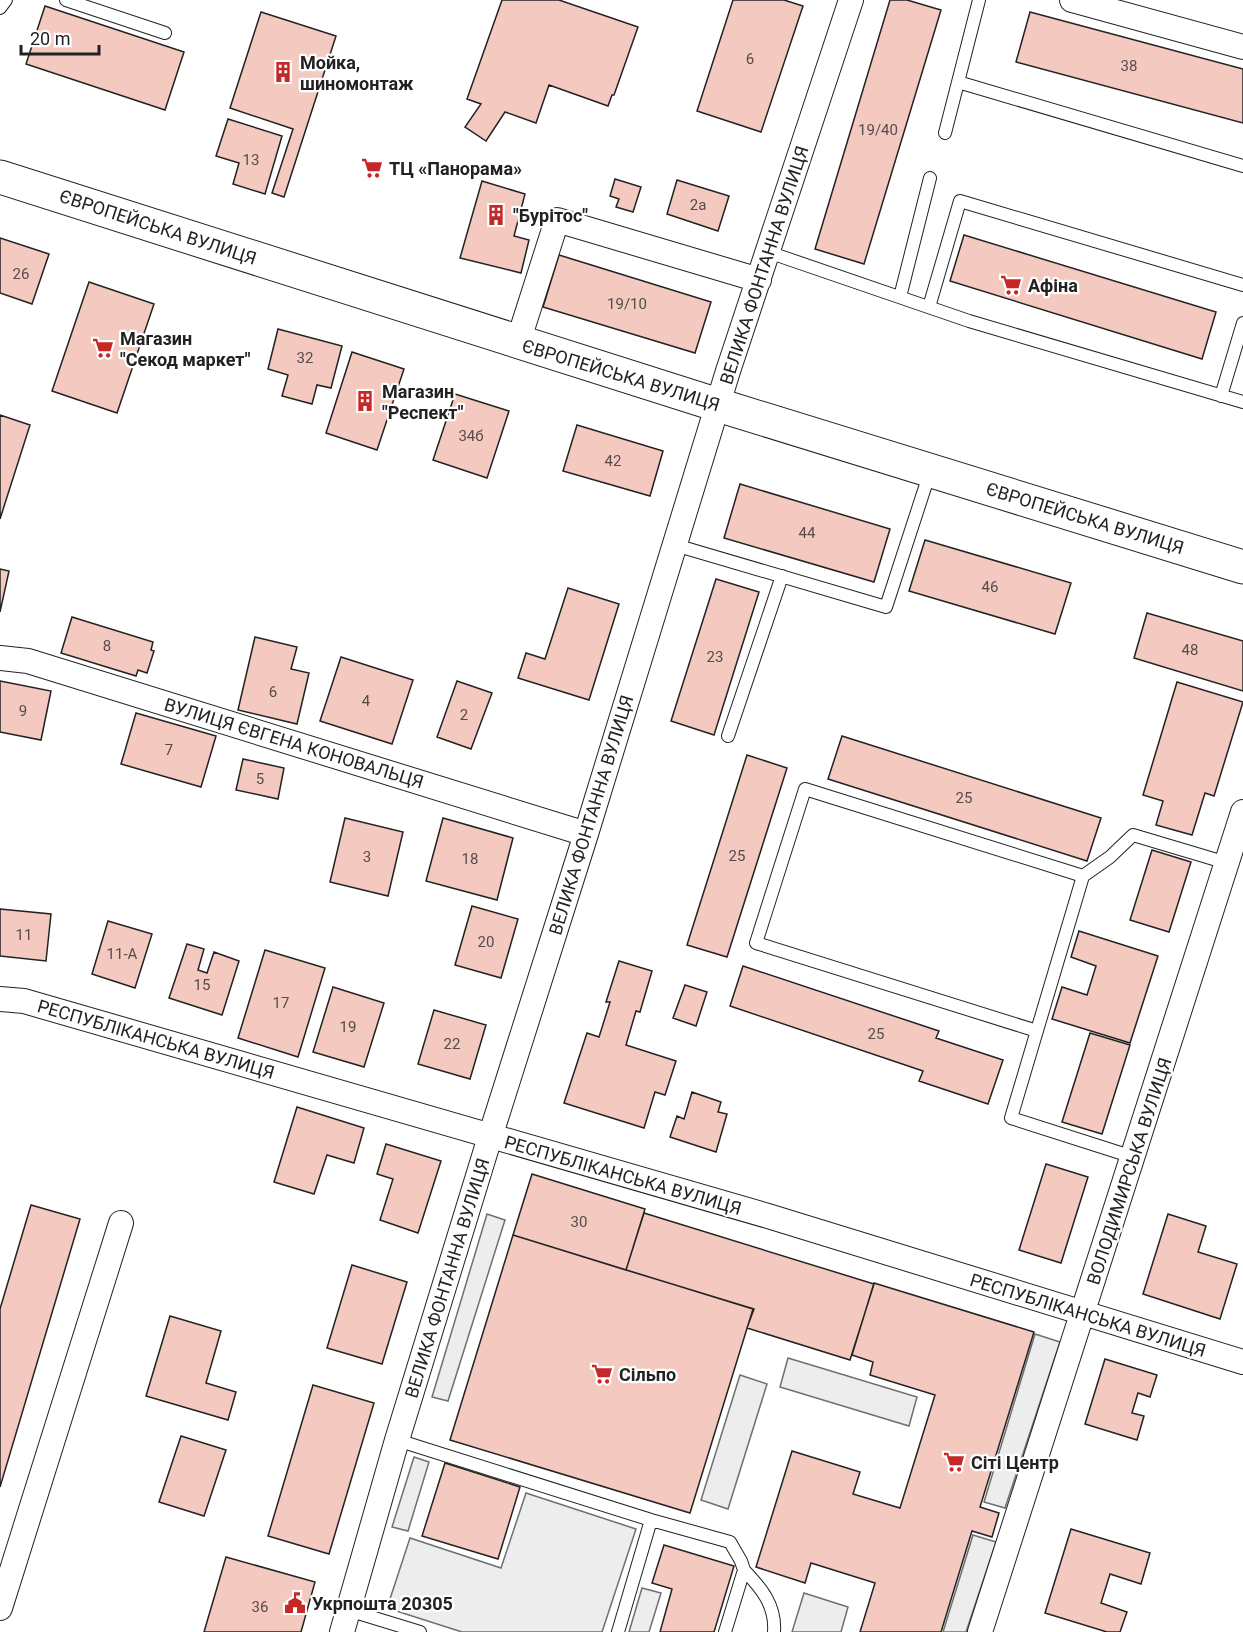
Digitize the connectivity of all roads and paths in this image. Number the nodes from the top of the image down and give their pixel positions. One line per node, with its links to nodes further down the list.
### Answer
1 (6, 0): 6 (lane)
2 (66, 0): 7 (lane)
3 (850, 0): 14 (street, ВЕЛИКА ФОНТАННА ВУЛИЦЯ)
4 (979, 0): 9 (lane)
5 (1072, 0): 8 (street)
6 (0, 8)
7 (165, 33)
8 (1243, 46)
9 (958, 82): 10 (lane); 11 (lane)
10 (945, 133)
11 (1243, 166)
12 (0, 177): 20 (main road, ЄВРОПЕЙСЬКА ВУЛИЦЯ)
13 (930, 178): 17 (lane)
14 (768, 252): 15 (street, ВЕЛИКА ФОНТАННА ВУЛИЦЯ); 17 (lane)
15 (759, 280): 20 (street); 23 (street, ВЕЛИКА ФОНТАННА ВУЛИЦЯ)
16 (1243, 285): 18 (lane)
17 (900, 297): 18 (lane)
18 (929, 307): 21 (lane)
19 (1243, 323): 21 (lane)
20 (518, 342): 23 (main road, ЄВРОПЕЙСЬКА ВУЛИЦЯ)
21 (1221, 396): 22 (lane)
22 (1243, 402)
23 (718, 405): 24 (main road, ЄВРОПЕЙСЬКА ВУЛИЦЯ); 25 (street, ВЕЛИКА ФОНТАННА ВУЛИЦЯ)
24 (930, 471): 26 (main road, ЄВРОПЕЙСЬКА ВУЛИЦЯ); 27 (lane)
25 (675, 545): 27 (lane); 31 (street, ВЕЛИКА ФОНТАННА ВУЛИЦЯ)
26 (1243, 567)
27 (782, 576): 29 (lane)
28 (0, 658): 31 (street, ВУЛИЦЯ ЄВГЕНА КОНОВАЛЬЦЯ)
29 (728, 736)
30 (1243, 812): 32 (street, ВОЛОДИМИРСЬКА ВУЛИЦЯ)
31 (586, 834): 36 (street, ВЕЛИКА ФОНТАННА ВУЛИЦЯ)
32 (1227, 863): 33 (lane); 37 (street, ВОЛОДИМИРСЬКА ВУЛИЦЯ)
33 (1083, 876): 35 (lane); 35 (lane)
34 (0, 999): 36 (street, РЕСПУБЛІКАНСЬКА ВУЛИЦЯ)
35 (1037, 1031): 37 (lane)
36 (490, 1137): 39 (street, РЕСПУБЛІКАНСЬКА ВУЛИЦЯ); 41 (street, ВЕЛИКА ФОНТАННА ВУЛИЦЯ)
37 (1133, 1157): 39 (street, ВОЛОДИМИРСЬКА ВУЛИЦЯ)
38 (121, 1223): 44 (street)
39 (1083, 1314): 40 (street, РЕСПУБЛІКАНСЬКА ВУЛИЦЯ); 50 (street, ВОЛОДИМИРСЬКА ВУЛИЦЯ)
40 (1243, 1362)
41 (397, 1440): 42 (lane); 45 (street, ВЕЛИКА ФОНТАННА ВУЛИЦЯ)
42 (651, 1520): 43 (lane); 47 (lane)
43 (744, 1570): 48 (lane); 49 (lane)
44 (0, 1608)
45 (345, 1621): 46 (lane)
46 (420, 1632)
47 (618, 1632)
48 (726, 1632)
49 (774, 1632)
50 (980, 1632)

